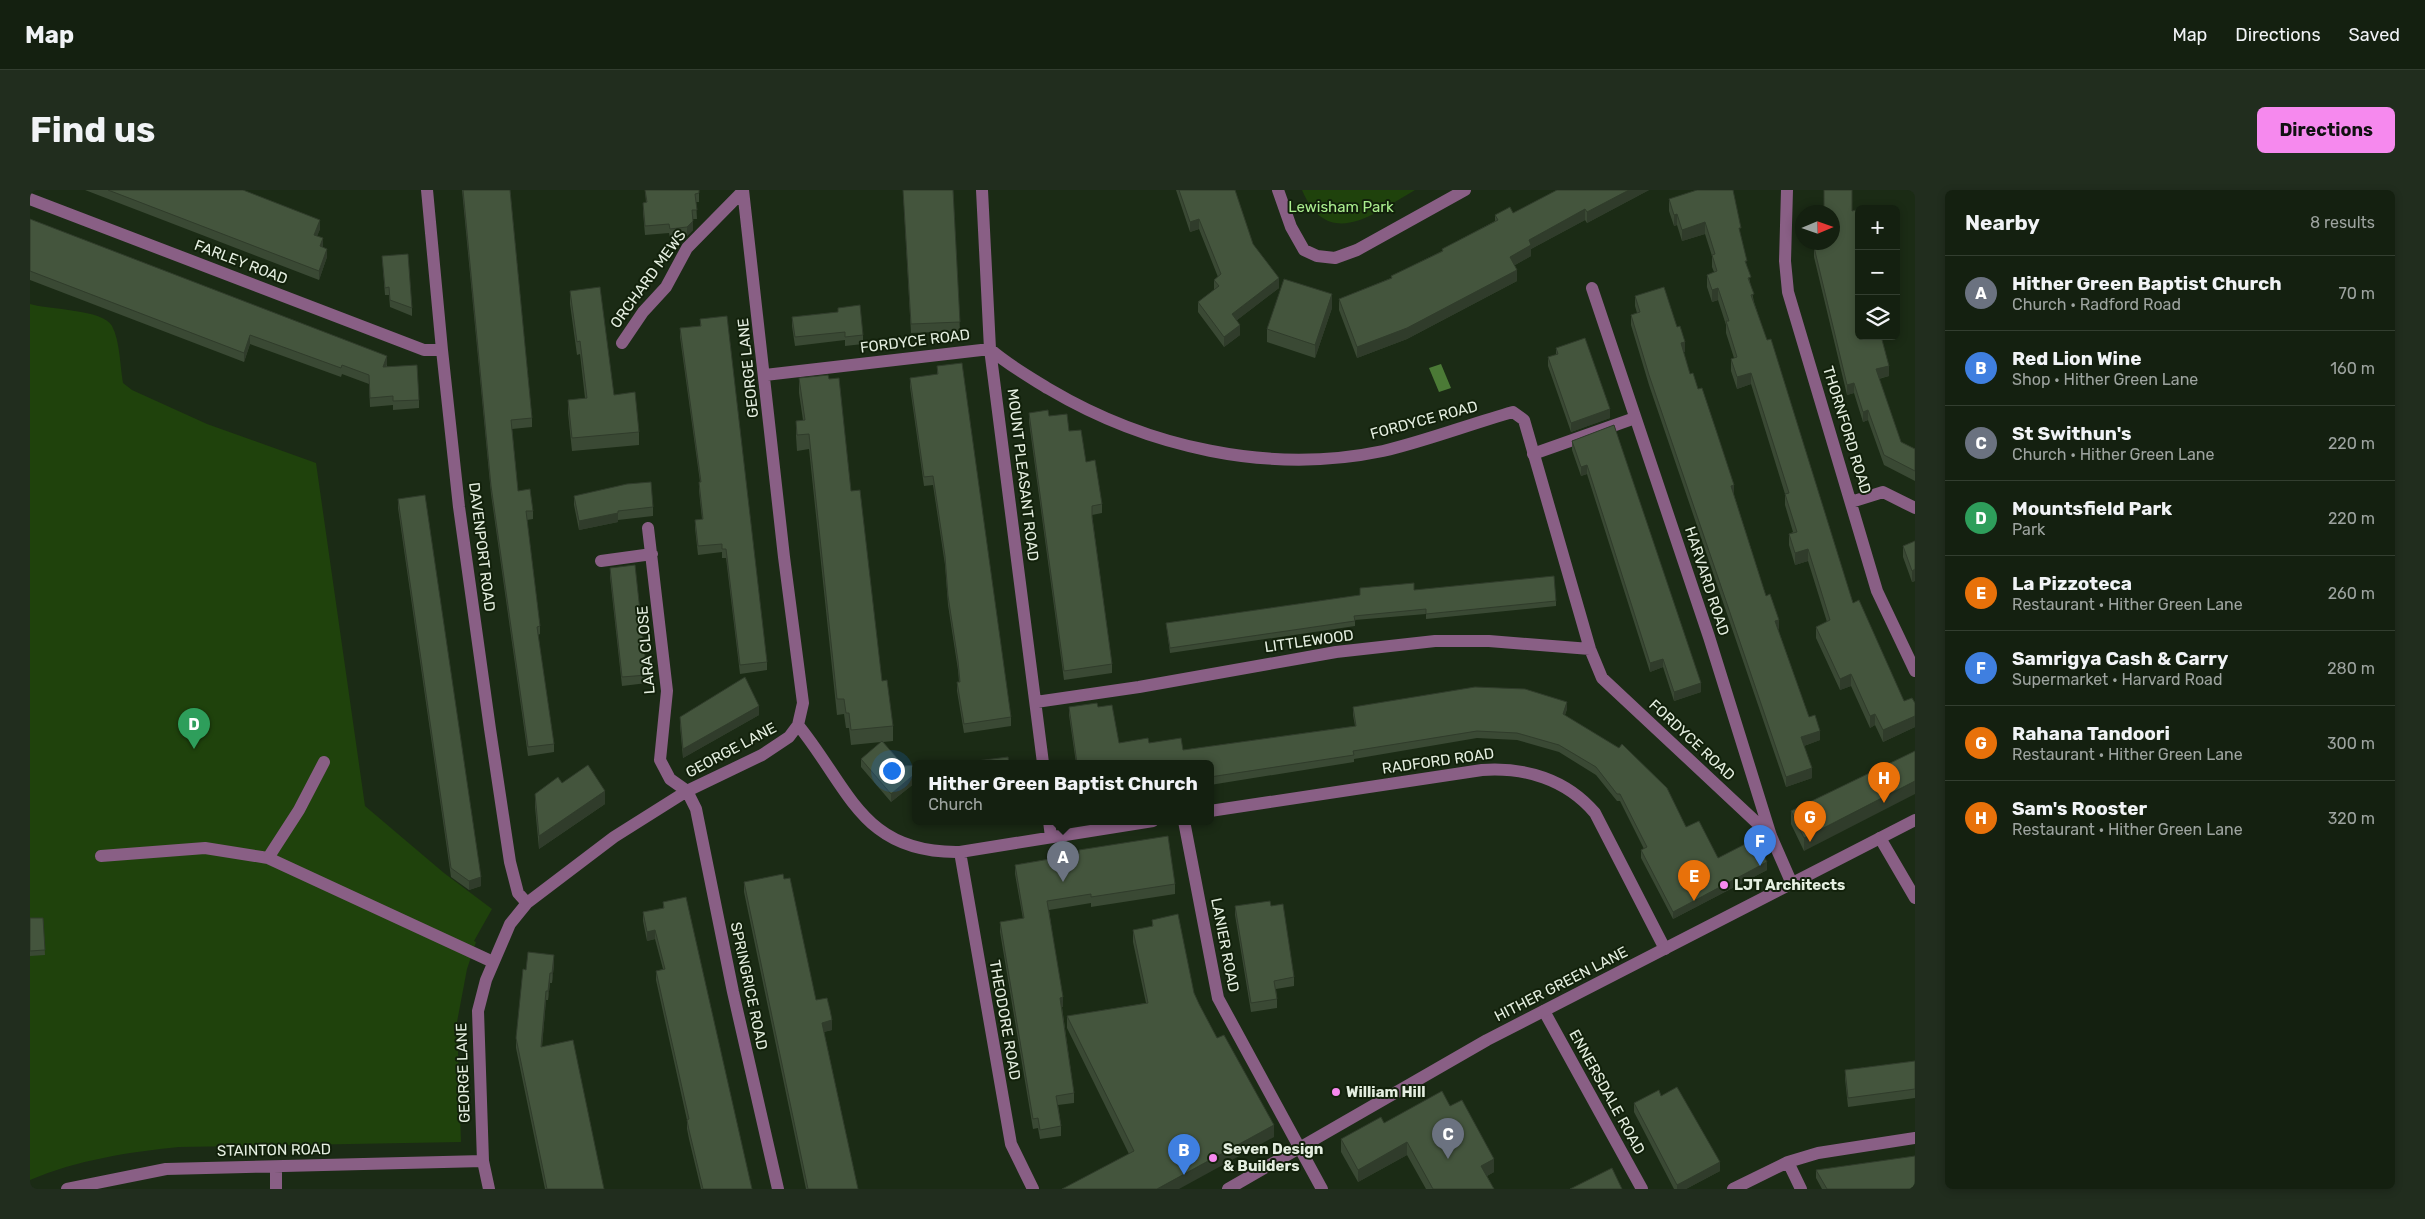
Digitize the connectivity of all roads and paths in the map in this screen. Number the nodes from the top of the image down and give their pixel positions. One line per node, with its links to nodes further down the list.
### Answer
1 (428, 190): 11 (street, DAVENPORT ROAD)
2 (982, 190): 10 (street, MOUNT PLEASANT ROAD)
3 (1278, 190): 4 (street)
4 (1465, 190)
5 (1787, 190): 15 (street, THORNFORD ROAD)
6 (743, 191): 9 (street, ORCHARD MEWS); 12 (street, GEORGE LANE)
7 (30, 199): 11 (street, FARLEY ROAD)
8 (1592, 288): 13 (street, HARVARD ROAD)
9 (622, 343)
10 (990, 349): 12 (street, FORDYCE ROAD); 14 (street, FORDYCE ROAD); 22 (street, MOUNT PLEASANT ROAD)
11 (442, 350): 40 (street, DAVENPORT ROAD)
12 (765, 375): 23 (street, GEORGE LANE)
13 (1635, 418): 14 (street); 32 (street, HARVARD ROAD)
14 (1534, 454): 20 (street, FORDYCE ROAD)
15 (1851, 502): 16 (street); 21 (street, THORNFORD ROAD)
16 (1915, 508)
17 (648, 528): 18 (street, LARA CLOSE)
18 (652, 554): 19 (street); 26 (street, LARA CLOSE)
19 (601, 560)
20 (1590, 650): 22 (street, LITTLEWOOD); 32 (street, FORDYCE ROAD)
21 (1915, 671)
22 (1036, 702): 24 (street, MOUNT PLEASANT ROAD)
23 (798, 725): 26 (street, GEORGE LANE); 35 (street)
24 (1043, 760)
25 (324, 762): 37 (street)
26 (686, 791): 40 (street, GEORGE LANE); 52 (street, SPRINGRICE ROAD)
27 (1214, 810): 41 (street, RADFORD ROAD)
28 (1915, 820): 34 (street, HITHER GREEN LANE)
29 (1050, 825): 33 (street)
30 (1128, 825): 33 (street)
31 (1185, 825): 45 (street, LANIER ROAD)
32 (1771, 836): 38 (street, HARVARD ROAD)
33 (1051, 837): 35 (street)
34 (1880, 838): 38 (street, HITHER GREEN LANE); 39 (street)
35 (960, 852): 53 (street, THEODORE ROAD)
36 (101, 856): 37 (street)
37 (268, 858): 42 (street)
38 (1792, 884): 41 (street, HITHER GREEN LANE)
39 (1915, 898)
40 (527, 903): 42 (street, GEORGE LANE)
41 (1665, 949): 43 (street, HITHER GREEN LANE)
42 (493, 962): 46 (street, GEORGE LANE)
43 (1544, 1012): 45 (street, HITHER GREEN LANE); 56 (street, ENNERSDALE ROAD)
44 (1915, 1138): 47 (street)
45 (1300, 1147): 54 (street, HITHER GREEN LANE); 55 (street, LANIER ROAD)
46 (483, 1162): 48 (street, STAINTON ROAD); 51 (street, GEORGE LANE)
47 (1788, 1162): 57 (street); 58 (street)
48 (276, 1167): 49 (street, STAINTON ROAD); 50 (street)
49 (67, 1189)
50 (276, 1189)
51 (489, 1189)
52 (778, 1189)
53 (1033, 1189)
54 (1228, 1189)
55 (1322, 1189)
56 (1642, 1189)
57 (1733, 1189)
58 (1801, 1189)

